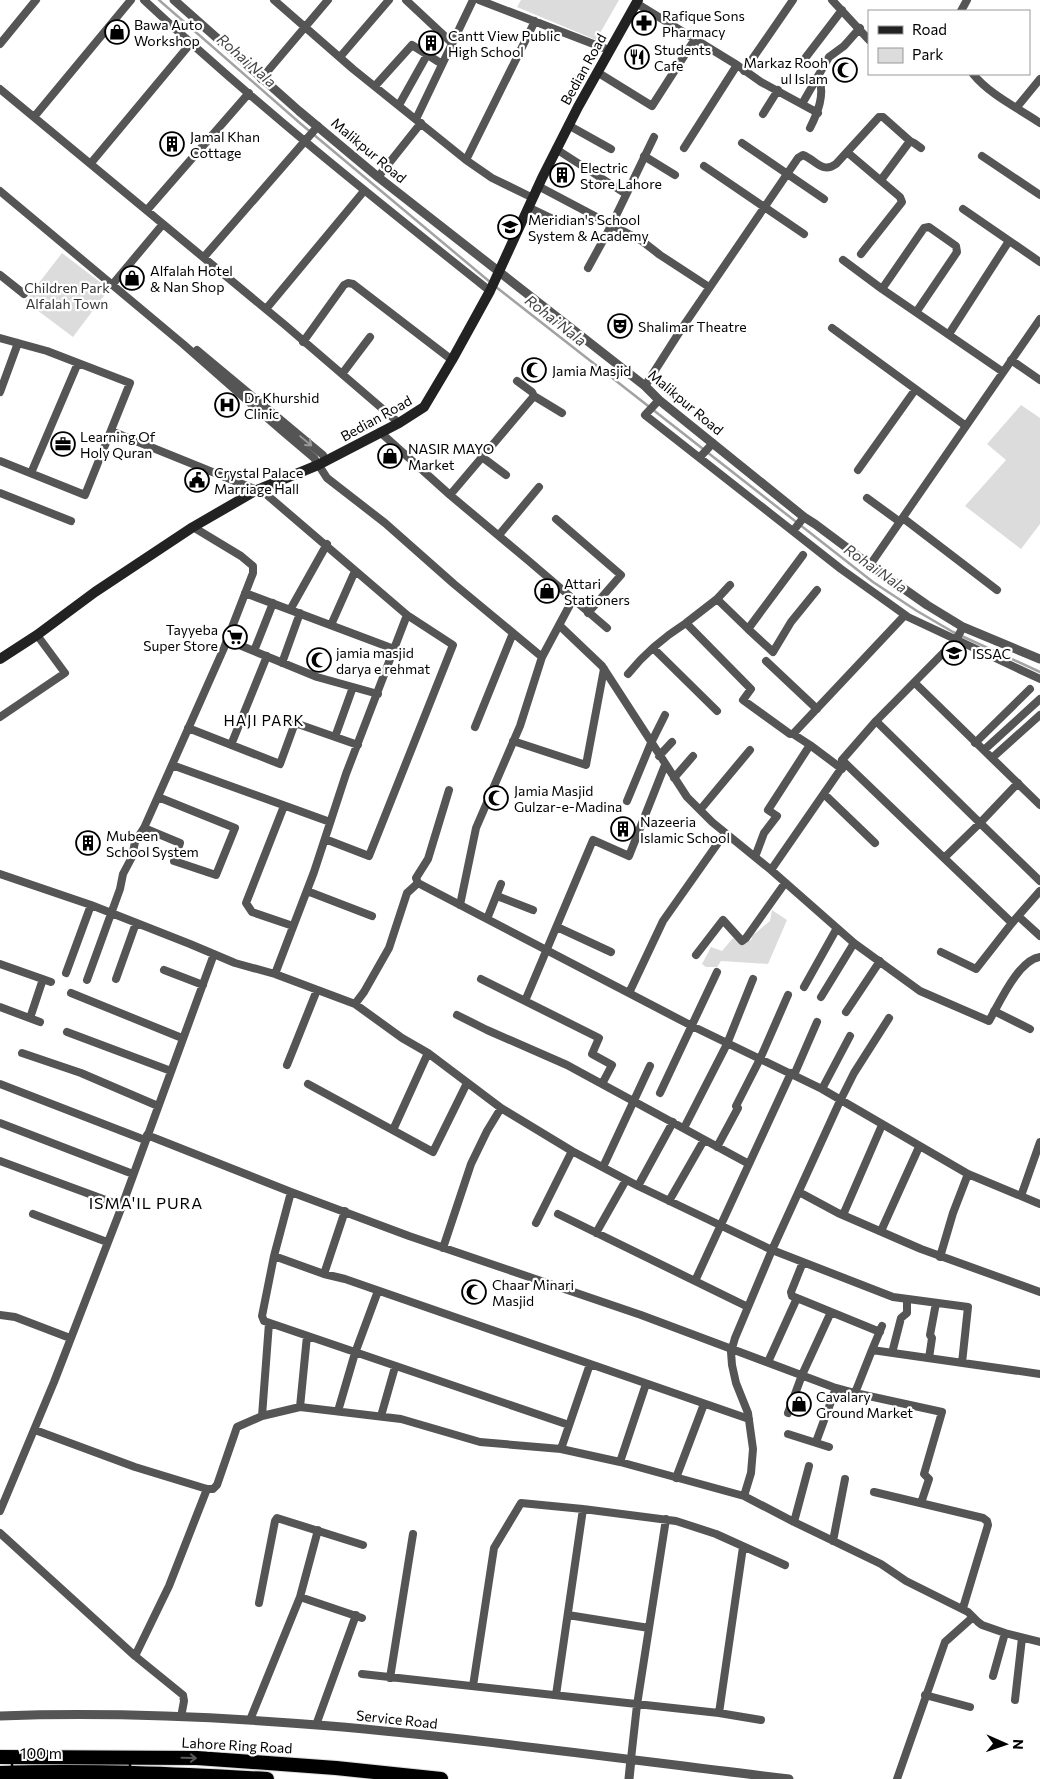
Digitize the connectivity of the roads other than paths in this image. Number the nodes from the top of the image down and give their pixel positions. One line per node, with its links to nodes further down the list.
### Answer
1 (36, 0): 22 (street)
2 (131, 0): 45 (street)
3 (144, 0): 23 (street)
4 (174, 0): 34 (street, Malikpur Road)
5 (274, 0): 17 (street)
6 (328, 0): 17 (street)
7 (389, 0): 26 (street)
8 (406, 0): 21 (street)
9 (473, 0): 21 (street)
10 (479, 0): 14 (street)
11 (793, 0): 30 (street)
12 (832, 0): 15 (street)
13 (637, 1): 19 (street); 24 (main road, Bedian Road)
14 (496, 3): 16 (street)
15 (842, 10): 18 (street); 27 (street)
16 (534, 22): 24 (street); 61 (street)
17 (305, 28): 26 (street); 34 (street)
18 (860, 28): 20 (street); 33 (street)
19 (695, 39): 29 (street); 31 (street)
20 (868, 39)
21 (452, 43): 28 (street)
22 (0, 44)
23 (190, 44): 39 (street); 62 (street)
24 (609, 50): 31 (main road, Bedian Road)
25 (427, 54): 28 (street); 36 (street); 41 (street)
26 (340, 57): 36 (street)
27 (806, 57)
28 (442, 64): 46 (street)
29 (737, 65): 30 (street); 54 (street)
30 (744, 71): 38 (street)
31 (597, 72): 48 (main road, Bedian Road)
32 (974, 75): 42 (street)
33 (819, 77): 40 (street); 43 (street)
34 (261, 79): 50 (street, Malikpur Road)
35 (1040, 79): 42 (street)
36 (375, 86): 41 (street)
37 (0, 89): 45 (street)
38 (778, 90): 40 (street); 44 (street)
39 (249, 93): 50 (street); 78 (street)
40 (802, 104): 43 (street)
41 (399, 105): 46 (street)
42 (1017, 107): 47 (street)
43 (818, 113): 49 (street)
44 (763, 114)
45 (34, 117): 62 (street)
46 (419, 121): 61 (street); 66 (street)
47 (1040, 123)
48 (568, 125): 56 (street); 57 (main road, Bedian Road)
49 (810, 128)
50 (312, 133): 66 (street, Malikpur Road); 71 (street); 85 (street)
51 (654, 136): 59 (street)
52 (910, 141): 55 (street); 58 (street); 67 (street)
53 (742, 143): 64 (street)
54 (684, 148)
55 (921, 148)
56 (611, 149)
57 (556, 150): 69 (main road, Bedian Road); 72 (street)
58 (847, 152): 64 (street); 67 (street)
59 (644, 156): 65 (street); 72 (street)
60 (982, 156): 73 (street)
61 (466, 160): 75 (street)
62 (91, 164): 78 (street)
63 (704, 166): 76 (street)
64 (787, 174): 74 (street); 76 (street)
65 (675, 175)
66 (378, 177): 90 (street, Malikpur Road)
67 (881, 180): 84 (street)
68 (0, 185): 91 (street)
69 (538, 186): 75 (main road, Bedian Road); 81 (street)
70 (0, 191): 91 (street)
71 (364, 191): 93 (street); 96 (street)
72 (626, 194): 81 (street)
73 (1040, 195)
74 (824, 199)
75 (531, 202): 79 (street); 90 (main road, Bedian Road)
76 (764, 207): 82 (street); 92 (street)
77 (964, 209): 83 (street)
78 (147, 210): 80 (street)
79 (551, 218)
80 (164, 224): 85 (street); 91 (street)
81 (611, 226): 88 (street); 92 (street)
82 (804, 234)
83 (1010, 241): 87 (street); 100 (street)
84 (860, 254)
85 (204, 257): 96 (street)
86 (843, 260): 94 (street)
87 (1040, 262)
88 (588, 268)
89 (0, 275): 95 (street)
90 (498, 275): 93 (main road, Bedian Road); 112 (street, Malikpur Road)
91 (114, 283): 126 (street)
92 (709, 287): 112 (street)
93 (491, 289): 105 (main road, Bedian Road)
94 (882, 289): 97 (street); 97 (street)
95 (24, 294)
96 (266, 309): 103 (street)
97 (917, 311): 100 (street)
98 (1040, 319): 106 (street)
99 (832, 328): 113 (street)
100 (949, 334): 108 (street)
101 (370, 337): 109 (street)
102 (0, 338): 104 (street)
103 (303, 342): 105 (street); 109 (street)
104 (18, 343): 107 (street); 114 (street)
105 (452, 360): 118 (main road, Bedian Road)
106 (1011, 360): 108 (street); 110 (street)
107 (78, 363): 120 (street); 128 (street)
108 (1003, 372): 119 (street)
109 (342, 374): 118 (street)
110 (1040, 380)
111 (517, 381): 115 (street)
112 (645, 386): 116 (street, Malikpur Road)
113 (915, 390): 119 (street); 127 (street)
114 (0, 392)
115 (534, 396): 117 (street); 124 (street)
116 (658, 401): 122 (street, Malikpur Road); 123 (street)
117 (562, 413)
118 (399, 423): 121 (main road, Bedian Road)
119 (966, 426): 137 (street)
120 (110, 431): 128 (street); 131 (street)
121 (380, 432): 126 (main road, Bedian Road); 133 (street)
122 (711, 445): 123 (street); 136 (street, Malikpur Road)
123 (701, 456): 140 (street)
124 (482, 457): 129 (street); 133 (street)
125 (0, 461): 128 (street)
126 (322, 463): 131 (main road, Bedian Road); 164 (street)
127 (858, 470)
128 (31, 473)
129 (506, 475)
130 (539, 487): 141 (street)
131 (259, 490): 139 (main road, Bedian Road); 142 (street)
132 (0, 492): 138 (street)
133 (450, 495): 141 (street)
134 (867, 498): 137 (street)
135 (556, 519): 155 (street)
136 (802, 519): 140 (street); 144 (street, Malikpur Road)
137 (902, 520): 144 (street); 148 (street)
138 (72, 521)
139 (193, 527): 149 (street); 165 (main road, Bedian Road)
140 (794, 530): 157 (street)
141 (499, 535): 150 (street)
142 (327, 544): 145 (street); 153 (street)
143 (803, 555): 162 (street)
144 (870, 565): 163 (street, Malikpur Road)
145 (355, 572): 156 (street); 159 (street)
146 (730, 585): 151 (street)
147 (817, 590): 162 (street)
148 (997, 590)
149 (245, 593): 152 (street); 166 (street)
150 (573, 599): 155 (street); 160 (street)
151 (717, 599): 158 (street); 162 (street)
152 (273, 603): 153 (street); 170 (street)
153 (290, 610): 154 (street)
154 (300, 613): 159 (street); 176 (street)
155 (588, 613): 161 (street)
156 (407, 615): 169 (street); 223 (street)
157 (905, 615): 167 (street); 185 (street)
158 (686, 623): 168 (street); 193 (street)
159 (330, 625): 169 (street)
160 (559, 625): 172 (street); 177 (street)
161 (607, 628)
162 (748, 628)
163 (962, 629): 167 (street); 174 (street, Malikpur Road)
164 (513, 633): 172 (street); 191 (street)
165 (37, 635): 173 (main road, Bedian Road); 189 (street)
166 (227, 640): 170 (street); 192 (street)
167 (956, 640): 179 (street); 180 (street)
168 (653, 648): 178 (street); 186 (street)
169 (394, 649): 183 (street)
170 (254, 651): 171 (street)
171 (267, 656): 176 (street); 199 (street)
172 (542, 657): 195 (street)
173 (0, 659)
174 (1040, 659)
175 (766, 661): 185 (street)
176 (282, 663): 181 (street)
177 (604, 669): 195 (street); 198 (street)
178 (628, 674)
179 (1040, 679)
180 (915, 683): 190 (street); 197 (street)
181 (353, 687): 183 (street); 194 (street)
182 (1030, 689): 197 (street)
183 (378, 694): 200 (street)
184 (1040, 698): 203 (street)
185 (817, 709): 193 (street)
186 (718, 712)
187 (665, 715): 198 (street)
188 (1040, 715): 206 (street)
189 (0, 717)
190 (876, 721): 209 (street); 220 (street)
191 (475, 727)
192 (188, 728): 199 (street); 207 (street)
193 (794, 734): 201 (street)
194 (335, 737): 199 (street); 200 (street)
195 (513, 741): 237 (street)
196 (672, 742): 204 (street)
197 (975, 742): 203 (street)
198 (651, 743): 204 (street); 215 (street)
199 (231, 745)
200 (358, 745): 219 (street)
201 (810, 745): 209 (street); 225 (street)
202 (750, 750): 218 (street)
203 (984, 750): 206 (street)
204 (659, 756): 208 (street)
205 (692, 756): 210 (street)
206 (992, 758): 211 (street)
207 (172, 765): 214 (street); 217 (street)
208 (665, 765): 210 (street); 246 (street)
209 (844, 766): 213 (street); 226 (street)
210 (674, 778): 218 (street)
211 (1018, 783): 216 (street); 220 (street)
212 (449, 790): 230 (street)
213 (824, 794): 224 (street); 227 (street)
214 (158, 797): 221 (street); 221 (street)
215 (627, 801)
216 (1040, 805)
217 (284, 806): 219 (street); 245 (street)
218 (700, 810): 222 (street)
219 (330, 822): 223 (street)
220 (980, 822): 226 (street); 229 (street)
221 (144, 828): 239 (street)
222 (725, 833): 225 (street); 270 (street)
223 (325, 840): 233 (street)
224 (875, 843)
225 (755, 857): 227 (street)
226 (944, 858): 244 (street)
227 (771, 870): 231 (street)
228 (0, 874): 236 (street)
229 (1040, 881)
230 (418, 883): 237 (street); 274 (street)
231 (785, 883): 247 (street); 254 (street)
232 (501, 884): 235 (street)
233 (307, 891): 240 (street); 245 (street)
234 (1040, 891): 241 (street)
235 (497, 896): 238 (street); 242 (street)
236 (91, 905): 239 (street); 260 (street)
237 (460, 905): 242 (street)
238 (533, 910)
239 (110, 913): 243 (street); 265 (street)
240 (372, 916)
241 (1018, 916): 244 (street); 248 (street)
242 (487, 919): 250 (street)
243 (136, 923): 253 (street); 262 (street)
244 (1012, 923): 252 (street)
245 (293, 926): 261 (street)
246 (557, 927): 250 (street); 251 (street)
247 (837, 928): 249 (street); 267 (street)
248 (1040, 936)
249 (854, 943): 256 (street); 272 (street)
250 (548, 950): 270 (street); 273 (street)
251 (611, 952)
252 (940, 952)
253 (214, 954): 261 (street); 266 (street)
254 (696, 955)
255 (1040, 957): 276 (street)
256 (880, 961): 276 (street); 277 (street)
257 (0, 964): 279 (street)
258 (164, 970): 266 (street)
259 (717, 972): 283 (street)
260 (66, 973)
261 (275, 974): 268 (street)
262 (116, 979)
263 (481, 979): 273 (street)
264 (753, 979): 288 (street)
265 (87, 980)
266 (203, 985): 287 (street)
267 (804, 987)
268 (317, 990): 274 (street); 292 (street)
269 (71, 993): 287 (street)
270 (629, 993): 283 (street)
271 (788, 995): 291 (street)
272 (821, 997)
273 (524, 1001): 299 (street)
274 (355, 1004): 290 (street)
275 (0, 1007): 279 (street)
276 (994, 1011): 284 (street)
277 (846, 1012)
278 (457, 1015): 299 (street)
279 (30, 1018): 281 (street)
280 (890, 1018): 303 (street)
281 (40, 1022)
282 (817, 1022): 295 (street)
283 (692, 1026): 288 (street); 301 (street)
284 (1030, 1029)
285 (67, 1032): 294 (street)
286 (850, 1036): 300 (street)
287 (182, 1038): 294 (street)
288 (727, 1044): 291 (street); 309 (street)
289 (22, 1053): 304 (street)
290 (428, 1053): 296 (street); 310 (street)
291 (760, 1059): 295 (street); 314 (street)
292 (288, 1065)
293 (650, 1066): 302 (street)
294 (171, 1072): 304 (street)
295 (792, 1074): 300 (street); 318 (street)
296 (467, 1083): 305 (street); 310 (street)
297 (0, 1084): 311 (street)
298 (308, 1084): 310 (street)
299 (602, 1084): 302 (street)
300 (822, 1089): 303 (street)
301 (660, 1093)
302 (633, 1101): 306 (street); 319 (street)
303 (840, 1101): 308 (street); 325 (street)
304 (158, 1106): 311 (street)
305 (502, 1108): 316 (street); 339 (street)
306 (673, 1122): 309 (street); 323 (street)
307 (0, 1123): 320 (street)
308 (882, 1126): 315 (street); 333 (street)
309 (684, 1128): 312 (street)
310 (393, 1130)
311 (146, 1138): 320 (street); 324 (street)
312 (704, 1140): 314 (street); 327 (street)
313 (1040, 1142): 326 (street)
314 (717, 1147): 318 (street)
315 (919, 1147): 321 (street); 336 (street)
316 (572, 1151): 319 (street); 334 (street)
317 (0, 1161): 329 (street)
318 (750, 1164): 335 (street)
319 (603, 1167): 322 (street)
320 (133, 1174): 329 (street)
321 (968, 1174): 326 (street); 342 (street)
322 (626, 1180): 323 (street); 337 (street)
323 (638, 1186): 327 (street)
324 (291, 1192): 330 (street); 341 (street)
325 (799, 1192): 333 (street); 340 (street)
326 (1021, 1196): 328 (street)
327 (669, 1201): 335 (street)
328 (1040, 1204)
329 (122, 1206): 338 (street)
330 (345, 1211): 339 (street); 344 (street)
331 (33, 1214): 338 (street)
332 (558, 1214): 337 (street)
333 (843, 1215): 336 (street)
334 (536, 1223)
335 (721, 1226): 340 (street); 345 (street)
336 (881, 1231): 342 (street)
337 (596, 1233): 345 (street)
338 (107, 1242): 356 (street)
339 (443, 1248): 357 (street)
340 (772, 1250): 343 (street); 351 (street)
341 (274, 1256): 344 (street); 354 (street)
342 (940, 1257): 347 (street)
343 (803, 1262): 348 (street); 349 (street)
344 (324, 1274): 346 (street)
345 (695, 1281): 351 (street)
346 (378, 1291): 359 (street); 364 (street)
347 (1040, 1292)
348 (797, 1298): 352 (street); 362 (street)
349 (907, 1299): 350 (street); 360 (street)
350 (936, 1303): 361 (street); 363 (street)
351 (748, 1307): 357 (street)
352 (831, 1312): 358 (street); 367 (street)
353 (0, 1315): 356 (street)
354 (269, 1323): 355 (street); 375 (street)
355 (307, 1336): 359 (street); 372 (street)
356 (70, 1338): 379 (street)
357 (732, 1348): 362 (street); 377 (street)
358 (872, 1350): 360 (street); 370 (street)
359 (356, 1353): 365 (street); 373 (street)
360 (892, 1353): 361 (street)
361 (929, 1358): 363 (street)
362 (768, 1362): 367 (street)
363 (962, 1363): 366 (street)
364 (590, 1364): 368 (street); 378 (street)
365 (395, 1366): 376 (street); 378 (street)
366 (1040, 1374)
367 (802, 1375): 369 (street); 374 (street)
368 (646, 1384): 371 (street); 384 (street)
369 (836, 1388): 370 (street); 381 (street)
370 (855, 1393): 391 (street)
371 (704, 1404): 377 (street); 386 (street)
372 (300, 1407): 373 (street); 375 (street)
373 (338, 1411): 376 (street)
374 (788, 1413)
375 (262, 1416): 388 (street)
376 (381, 1416): 383 (street)
377 (749, 1419): 390 (street)
378 (569, 1426): 383 (street)
379 (35, 1430): 388 (street); 393 (street)
380 (788, 1434): 381 (street)
381 (816, 1442): 382 (street)
382 (829, 1447)
383 (562, 1449): 384 (street)
384 (620, 1462): 386 (street)
385 (809, 1466): 395 (street)
386 (676, 1478): 390 (street)
387 (846, 1479): 399 (street)
388 (207, 1489): 412 (street)
389 (874, 1492): 391 (street)
390 (744, 1496): 395 (street)
391 (921, 1502): 405 (street)
392 (583, 1508): 394 (street); 406 (street); 416 (street)
393 (0, 1511)
394 (666, 1519): 401 (street); 408 (street)
395 (794, 1522): 399 (street)
396 (318, 1530): 400 (street); 403 (street); 404 (street)
397 (0, 1533): 412 (street)
398 (413, 1534): 415 (street)
399 (833, 1541): 405 (street)
400 (363, 1545)
401 (743, 1547): 402 (street); 422 (street)
402 (785, 1565)
403 (300, 1597): 425 (street); 427 (street)
404 (260, 1604)
405 (962, 1608): 407 (street)
406 (568, 1615): 408 (street); 418 (street)
407 (973, 1617): 409 (street); 417 (street)
408 (649, 1628): 420 (street)
409 (1005, 1633): 410 (street); 414 (street)
410 (1022, 1638): 411 (street); 419 (street)
411 (1040, 1640)
412 (135, 1656): 424 (street)
413 (362, 1674): 415 (street)
414 (993, 1676)
415 (390, 1678): 416 (street)
416 (473, 1686): 418 (street)
417 (925, 1695): 421 (street); 435 (street)
418 (556, 1696): 420 (street)
419 (1015, 1700)
420 (637, 1705): 422 (street); 429 (street)
421 (970, 1707)
422 (719, 1713): 426 (street)
423 (0, 1716): 424 (street, Service Road)
424 (181, 1716): 425 (street, Service Road)
425 (250, 1720): 427 (street, Service Road)
426 (761, 1720)
427 (316, 1724): 429 (street, Service Road)
428 (0, 1757): 432 (highway, Lahore Ring Road, one-way to 432)
429 (631, 1759): 433 (street); 434 (street, Service Road)
430 (0, 1773): 431 (highway)
431 (267, 1779)
432 (441, 1779)
433 (629, 1779)
434 (789, 1779)
435 (897, 1779)

